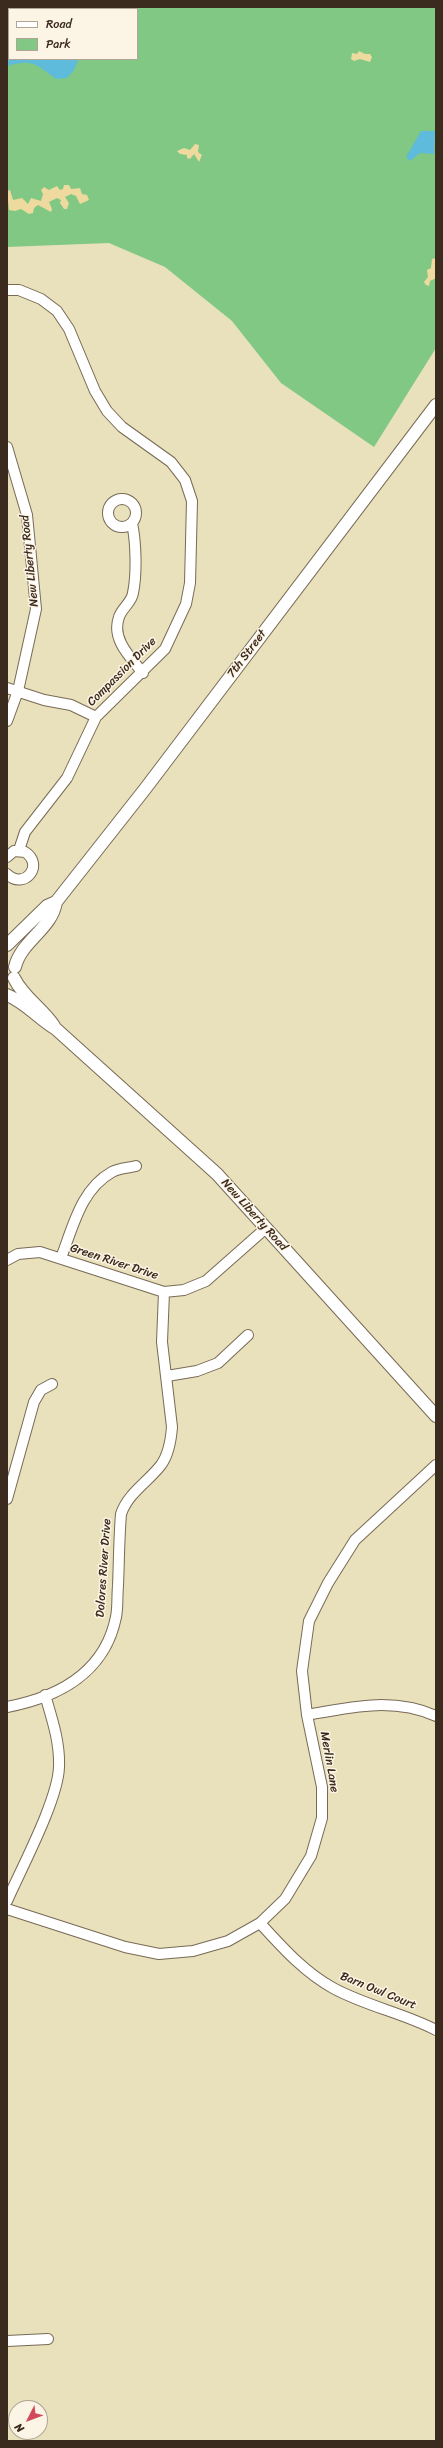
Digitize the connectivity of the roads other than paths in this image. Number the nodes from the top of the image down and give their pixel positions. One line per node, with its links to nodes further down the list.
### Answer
1 (7, 290): 5 (street, Compassion Drive)
2 (436, 405): 13 (street, 7th Street)
3 (7, 447): 7 (street, New Liberty Road)
4 (132, 523): 5 (street)
5 (143, 673): 8 (street, Compassion Drive)
6 (7, 688): 7 (street)
7 (18, 691): 8 (street); 9 (street, New Liberty Road)
8 (96, 717): 10 (street, Compassion Drive)
9 (7, 721)
10 (19, 850): 11 (street); 12 (street)
11 (7, 857)
12 (7, 874)
13 (56, 902): 14 (street, 7th Street); 16 (street, 7th Street)
14 (7, 945)
15 (7, 956): 16 (street, New Liberty Road)
16 (15, 972): 17 (street, 7th Street); 19 (street, New Liberty Road)
17 (7, 989)
18 (7, 996): 19 (street, New Liberty Road)
19 (56, 1029): 21 (street, New Liberty Road)
20 (136, 1166): 22 (street)
21 (266, 1228): 24 (street, Green River Drive); 28 (street, New Liberty Road)
22 (61, 1258): 23 (street, Green River Drive); 24 (street, Green River Drive)
23 (7, 1260)
24 (164, 1292): 26 (street, Dolores River Drive)
25 (248, 1335): 26 (street)
26 (167, 1376): 31 (street, Dolores River Drive)
27 (52, 1384): 30 (street)
28 (436, 1416)
29 (436, 1464): 33 (street, Merlin Lane)
30 (7, 1499)
31 (45, 1695): 32 (street, Dolores River Drive); 35 (street)
32 (7, 1707)
33 (307, 1715): 34 (street); 37 (street, Merlin Lane)
34 (436, 1716)
35 (7, 1902)
36 (7, 1909): 37 (street, Merlin Lane)
37 (260, 1923): 38 (street, Barn Owl Court)
38 (436, 2030)
39 (48, 2339): 40 (street)
40 (7, 2341)

